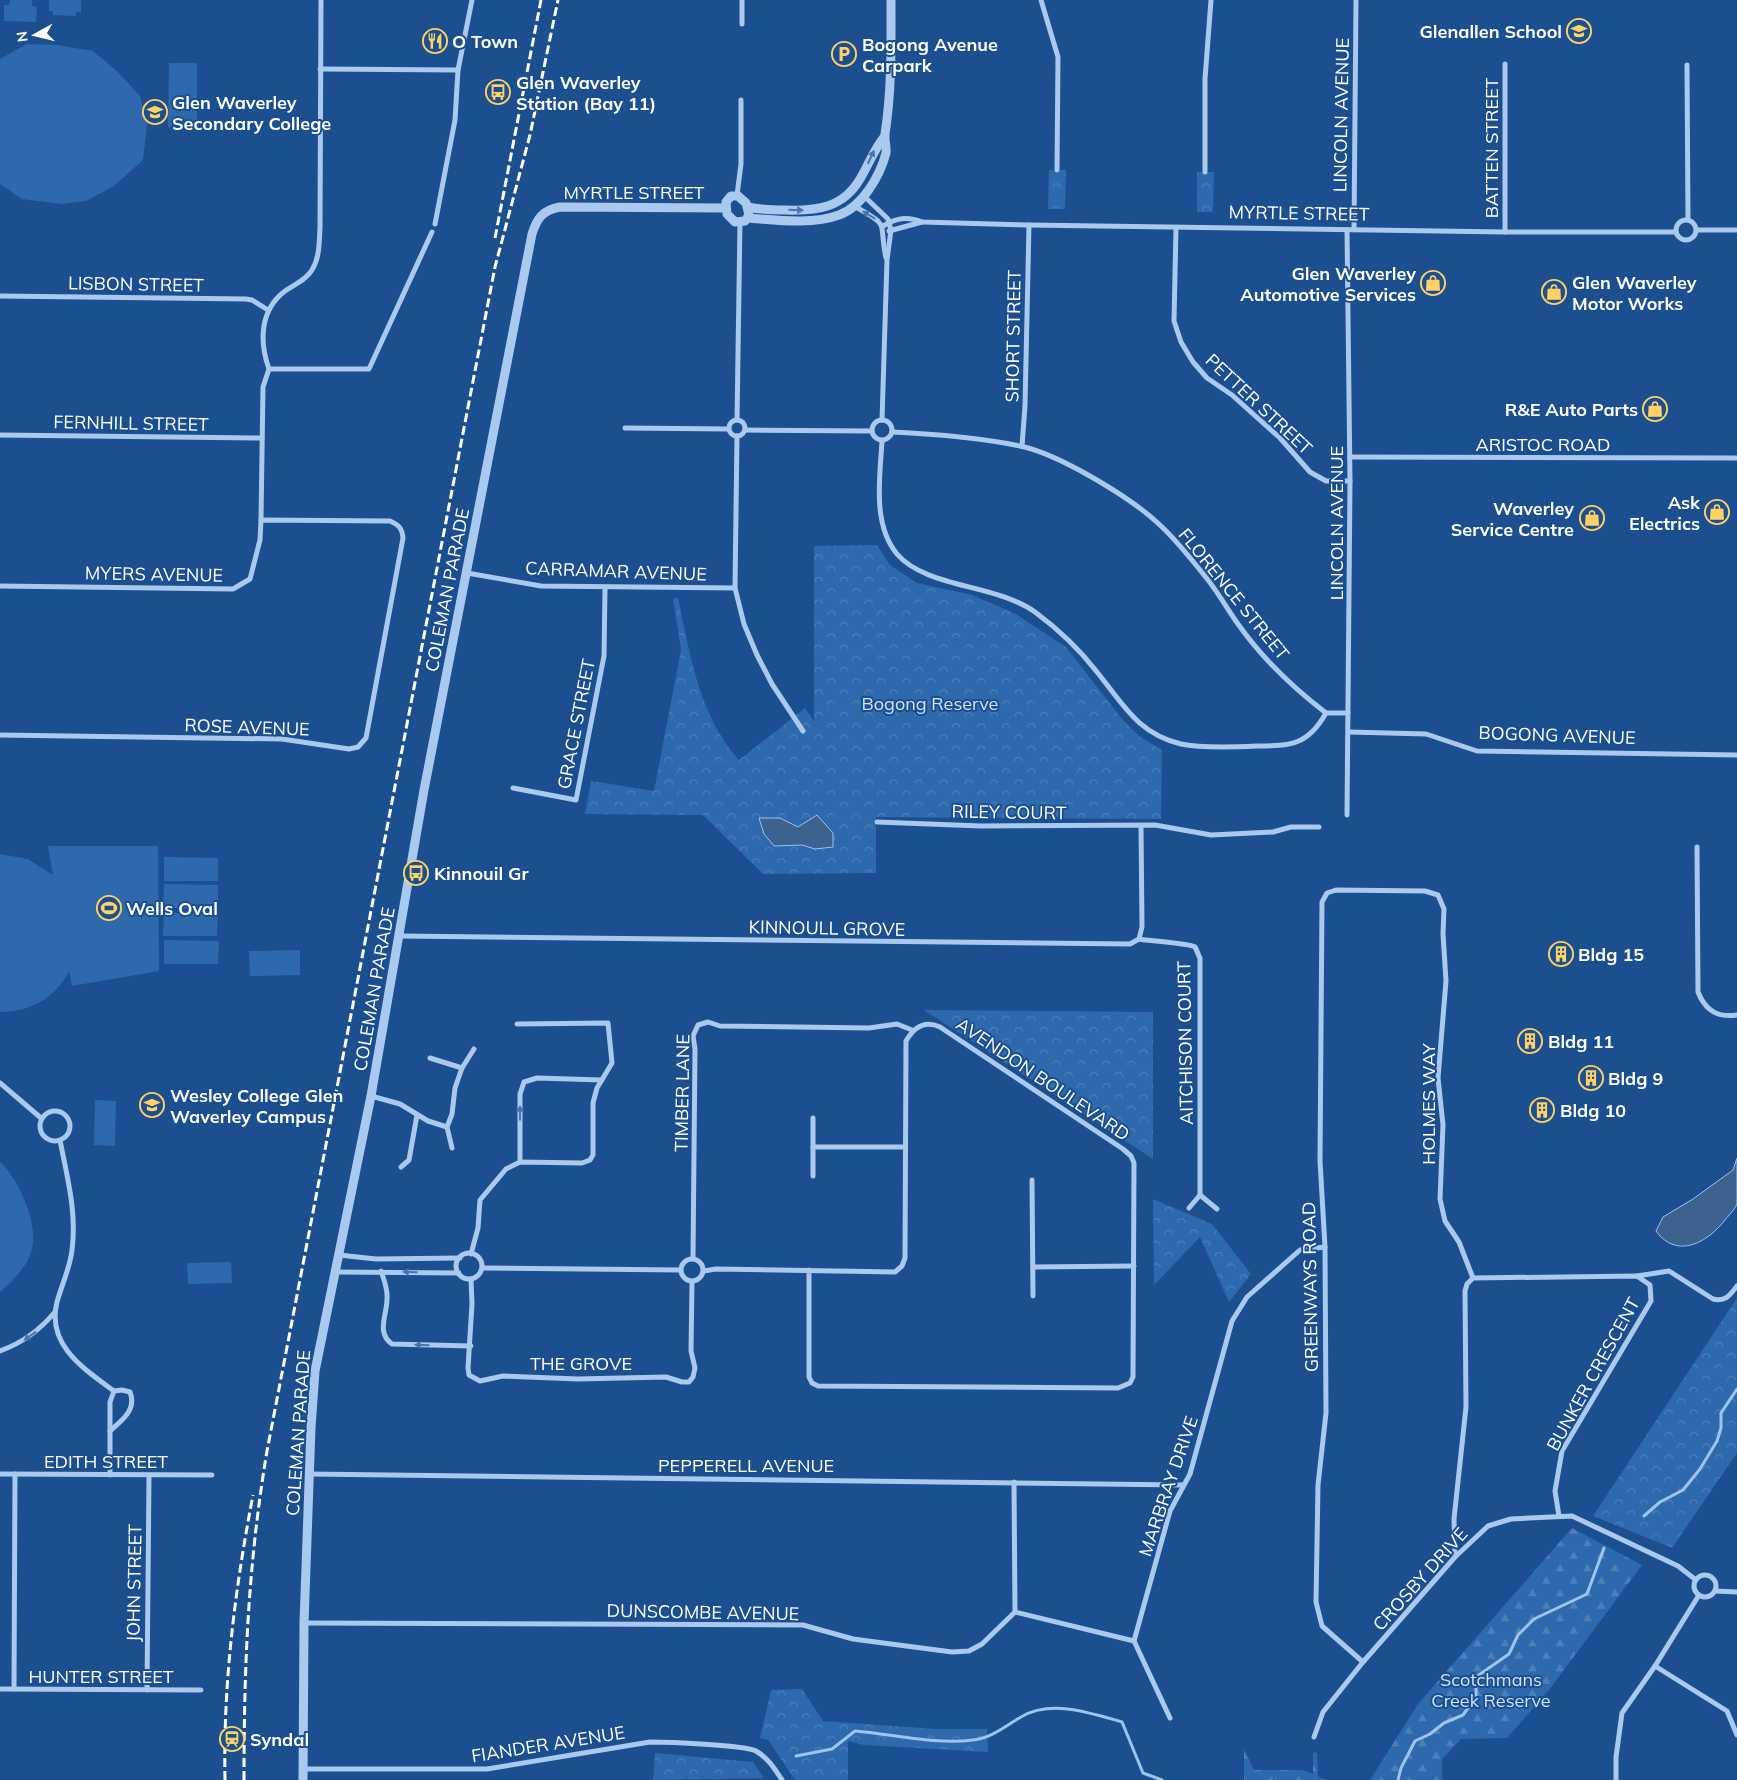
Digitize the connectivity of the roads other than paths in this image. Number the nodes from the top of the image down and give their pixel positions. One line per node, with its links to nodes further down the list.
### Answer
1 (321, 0): 11 (street)
2 (472, 0): 12 (street)
3 (742, 0): 8 (street)
4 (891, 0): 14 (street)
5 (1040, 0): 15 (street)
6 (1211, 0): 16 (street)
7 (1356, 0): 33 (street, LINCOLN AVENUE)
8 (742, 24)
9 (1505, 64): 37 (street, BATTEN STREET)
10 (1687, 66): 24 (street)
11 (320, 69): 12 (street); 42 (street)
12 (458, 70): 27 (street)
13 (741, 100): 17 (street)
14 (885, 136): 18 (street); 19 (street, one-way to 14)
15 (1057, 170)
16 (1206, 172)
17 (737, 195): 19 (street); 21 (street)
18 (864, 196): 20 (street); 25 (street)
19 (748, 206): 23 (street)
20 (854, 206): 23 (street); 28 (street, one-way to 20)
21 (726, 208): 22 (street, MYRTLE STREET); 23 (street)
22 (544, 212): 60 (street, COLEMAN PARADE)
23 (744, 220): 44 (street)
24 (1688, 220): 34 (street); 38 (street)
25 (889, 222): 26 (street, MYRTLE STREET); 28 (street, MYRTLE STREET); 31 (street)
26 (922, 222): 29 (street, MYRTLE STREET); 31 (street, MYRTLE STREET)
27 (435, 224)
28 (882, 226): 39 (street)
29 (1029, 226): 30 (street, MYRTLE STREET); 55 (street, SHORT STREET)
30 (1176, 228): 32 (street, MYRTLE STREET); 58 (street, PETTER STREET)
31 (891, 230): 39 (street, MYRTLE STREET); 40 (street)
32 (1347, 230): 33 (street, MYRTLE STREET); 56 (street, LINCOLN AVENUE)
33 (1354, 230): 37 (street, MYRTLE STREET)
34 (1697, 230): 35 (street); 38 (street)
35 (1737, 230)
36 (432, 232): 43 (street)
37 (1504, 232): 38 (street, MYRTLE STREET)
38 (1676, 232)
39 (884, 233): 40 (street)
40 (887, 260): 45 (street)
41 (0, 296): 42 (street, LISBON STREET)
42 (268, 310): 43 (street)
43 (270, 369): 53 (street)
44 (737, 420): 47 (street); 48 (street)
45 (882, 420): 49 (street); 50 (street)
46 (625, 428): 47 (street)
47 (728, 429): 52 (street)
48 (745, 430): 49 (street); 52 (street)
49 (872, 431): 54 (street)
50 (892, 432): 54 (street); 55 (street, FLORENCE STREET)
51 (0, 435): 53 (street, FERNHILL STREET)
52 (737, 436): 63 (street)
53 (262, 438): 59 (street)
54 (882, 440): 64 (street)
55 (1022, 446): 64 (street, FLORENCE STREET)
56 (1350, 458): 57 (street, ARISTOC ROAD); 58 (street, LINCOLN AVENUE)
57 (1737, 458)
58 (1350, 481): 65 (street, LINCOLN AVENUE)
59 (261, 520): 61 (street, MYERS AVENUE); 68 (street, ROSE AVENUE)
60 (467, 573): 62 (street, CARRAMAR AVENUE); 77 (street, COLEMAN PARADE)
61 (0, 586)
62 (605, 588): 63 (street, CARRAMAR AVENUE); 70 (street, GRACE STREET)
63 (735, 588): 66 (street)
64 (1326, 713): 65 (street)
65 (1348, 713): 67 (street, LINCOLN AVENUE)
66 (803, 731)
67 (1348, 732): 69 (street, BOGONG AVENUE); 71 (street, LINCOLN AVENUE)
68 (0, 735)
69 (1737, 755)
70 (513, 788)
71 (1347, 815)
72 (877, 822): 73 (street, RILEY COURT)
73 (1141, 826): 74 (street, RILEY COURT); 78 (street)
74 (1319, 827)
75 (1697, 847): 79 (street)
76 (1438, 894): 103 (street, GREENWAYS ROAD); 118 (street, HOLMES WAY)
77 (401, 936): 78 (street, KINNOULL GROVE); 87 (street, COLEMAN PARADE)
78 (1139, 939): 100 (street, AITCHISON COURT)
79 (1737, 1015)
80 (517, 1024): 85 (street)
81 (912, 1030): 95 (street); 107 (street, TIMBER LANE); 108 (street, AVENDON BOULEVARD)
82 (474, 1049): 84 (street)
83 (430, 1058): 84 (street)
84 (462, 1068): 91 (street)
85 (602, 1080): 96 (street); 96 (street, one-way to 85)
86 (0, 1083): 89 (street)
87 (371, 1096): 88 (street); 105 (street, COLEMAN PARADE)
88 (417, 1114): 91 (street); 97 (street)
89 (41, 1118): 92 (street); 92 (street)
90 (813, 1118): 94 (street)
91 (447, 1127): 93 (street)
92 (60, 1140): 123 (street)
93 (452, 1148)
94 (813, 1148): 95 (street); 98 (street)
95 (905, 1148): 112 (street)
96 (520, 1162): 104 (street)
97 (401, 1167)
98 (813, 1176)
99 (1032, 1180): 110 (street)
100 (1200, 1195): 101 (street); 102 (street)
101 (1189, 1208)
102 (1217, 1209)
103 (1325, 1247): 135 (street, MARBRAY DRIVE); 145 (street, GREENWAYS ROAD)
104 (471, 1254): 106 (street); 109 (street)
105 (339, 1255): 106 (street); 115 (street, COLEMAN PARADE)
106 (460, 1258): 116 (street)
107 (693, 1258): 111 (street); 114 (street)
108 (1134, 1266): 110 (street); 112 (street, AVENDON BOULEVARD)
109 (482, 1268): 111 (street); 119 (street)
110 (1033, 1268): 122 (street)
111 (681, 1270): 120 (street)
112 (809, 1270): 114 (street)
113 (381, 1271): 115 (street); 116 (street, one-way to 113); 124 (street, one-way to 113)
114 (704, 1271): 120 (street)
115 (336, 1272): 130 (street, COLEMAN PARADE)
116 (459, 1273): 119 (street)
117 (1637, 1276): 118 (street, BUNKER CRESCENT); 121 (street); 136 (street, BUNKER CRESCENT)
118 (1473, 1278): 137 (street)
119 (471, 1279): 124 (street, THE GROVE)
120 (692, 1282): 124 (street, THE GROVE)
121 (1737, 1286)
122 (1033, 1296)
123 (54, 1313): 125 (street, one-way to 125); 126 (street)
124 (471, 1346)
125 (0, 1351)
126 (114, 1391): 127 (street); 127 (street)
127 (110, 1431): 131 (street)
128 (0, 1474): 129 (street, EDITH STREET)
129 (15, 1474): 131 (street, EDITH STREET); 148 (street)
130 (309, 1474): 134 (street, PEPPERELL AVENUE); 143 (street, COLEMAN PARADE)
131 (110, 1475): 133 (street, EDITH STREET)
132 (212, 1475): 133 (street, EDITH STREET)
133 (149, 1476): 149 (street, JOHN STREET)
134 (1014, 1482): 135 (street, PEPPERELL AVENUE); 142 (street)
135 (1183, 1484): 144 (street, MARBRAY DRIVE)
136 (1559, 1516): 137 (street, CROSBY DRIVE); 138 (street, CROSBY DRIVE)
137 (1455, 1557): 145 (street, CROSBY DRIVE)
138 (1696, 1580): 139 (street); 141 (street)
139 (1715, 1591): 140 (street); 141 (street)
140 (1737, 1592)
141 (1699, 1595): 146 (street)
142 (1015, 1612): 143 (street, DUNSCOMBE AVENUE); 144 (street)
143 (304, 1623): 154 (street, COLEMAN PARADE)
144 (1134, 1641): 151 (street)
145 (1363, 1662): 153 (street, CROSBY DRIVE)
146 (1655, 1666): 152 (street); 157 (street)
147 (0, 1689): 148 (street, HUNTER STREET)
148 (14, 1689): 149 (street, HUNTER STREET)
149 (147, 1690): 150 (street, HUNTER STREET)
150 (201, 1690)
151 (1170, 1718)
152 (1737, 1735)
153 (1314, 1737)
154 (303, 1769): 155 (street, COLEMAN PARADE); 156 (street, FIANDER AVENUE)
155 (303, 1780)
156 (782, 1780)
157 (1616, 1780)

